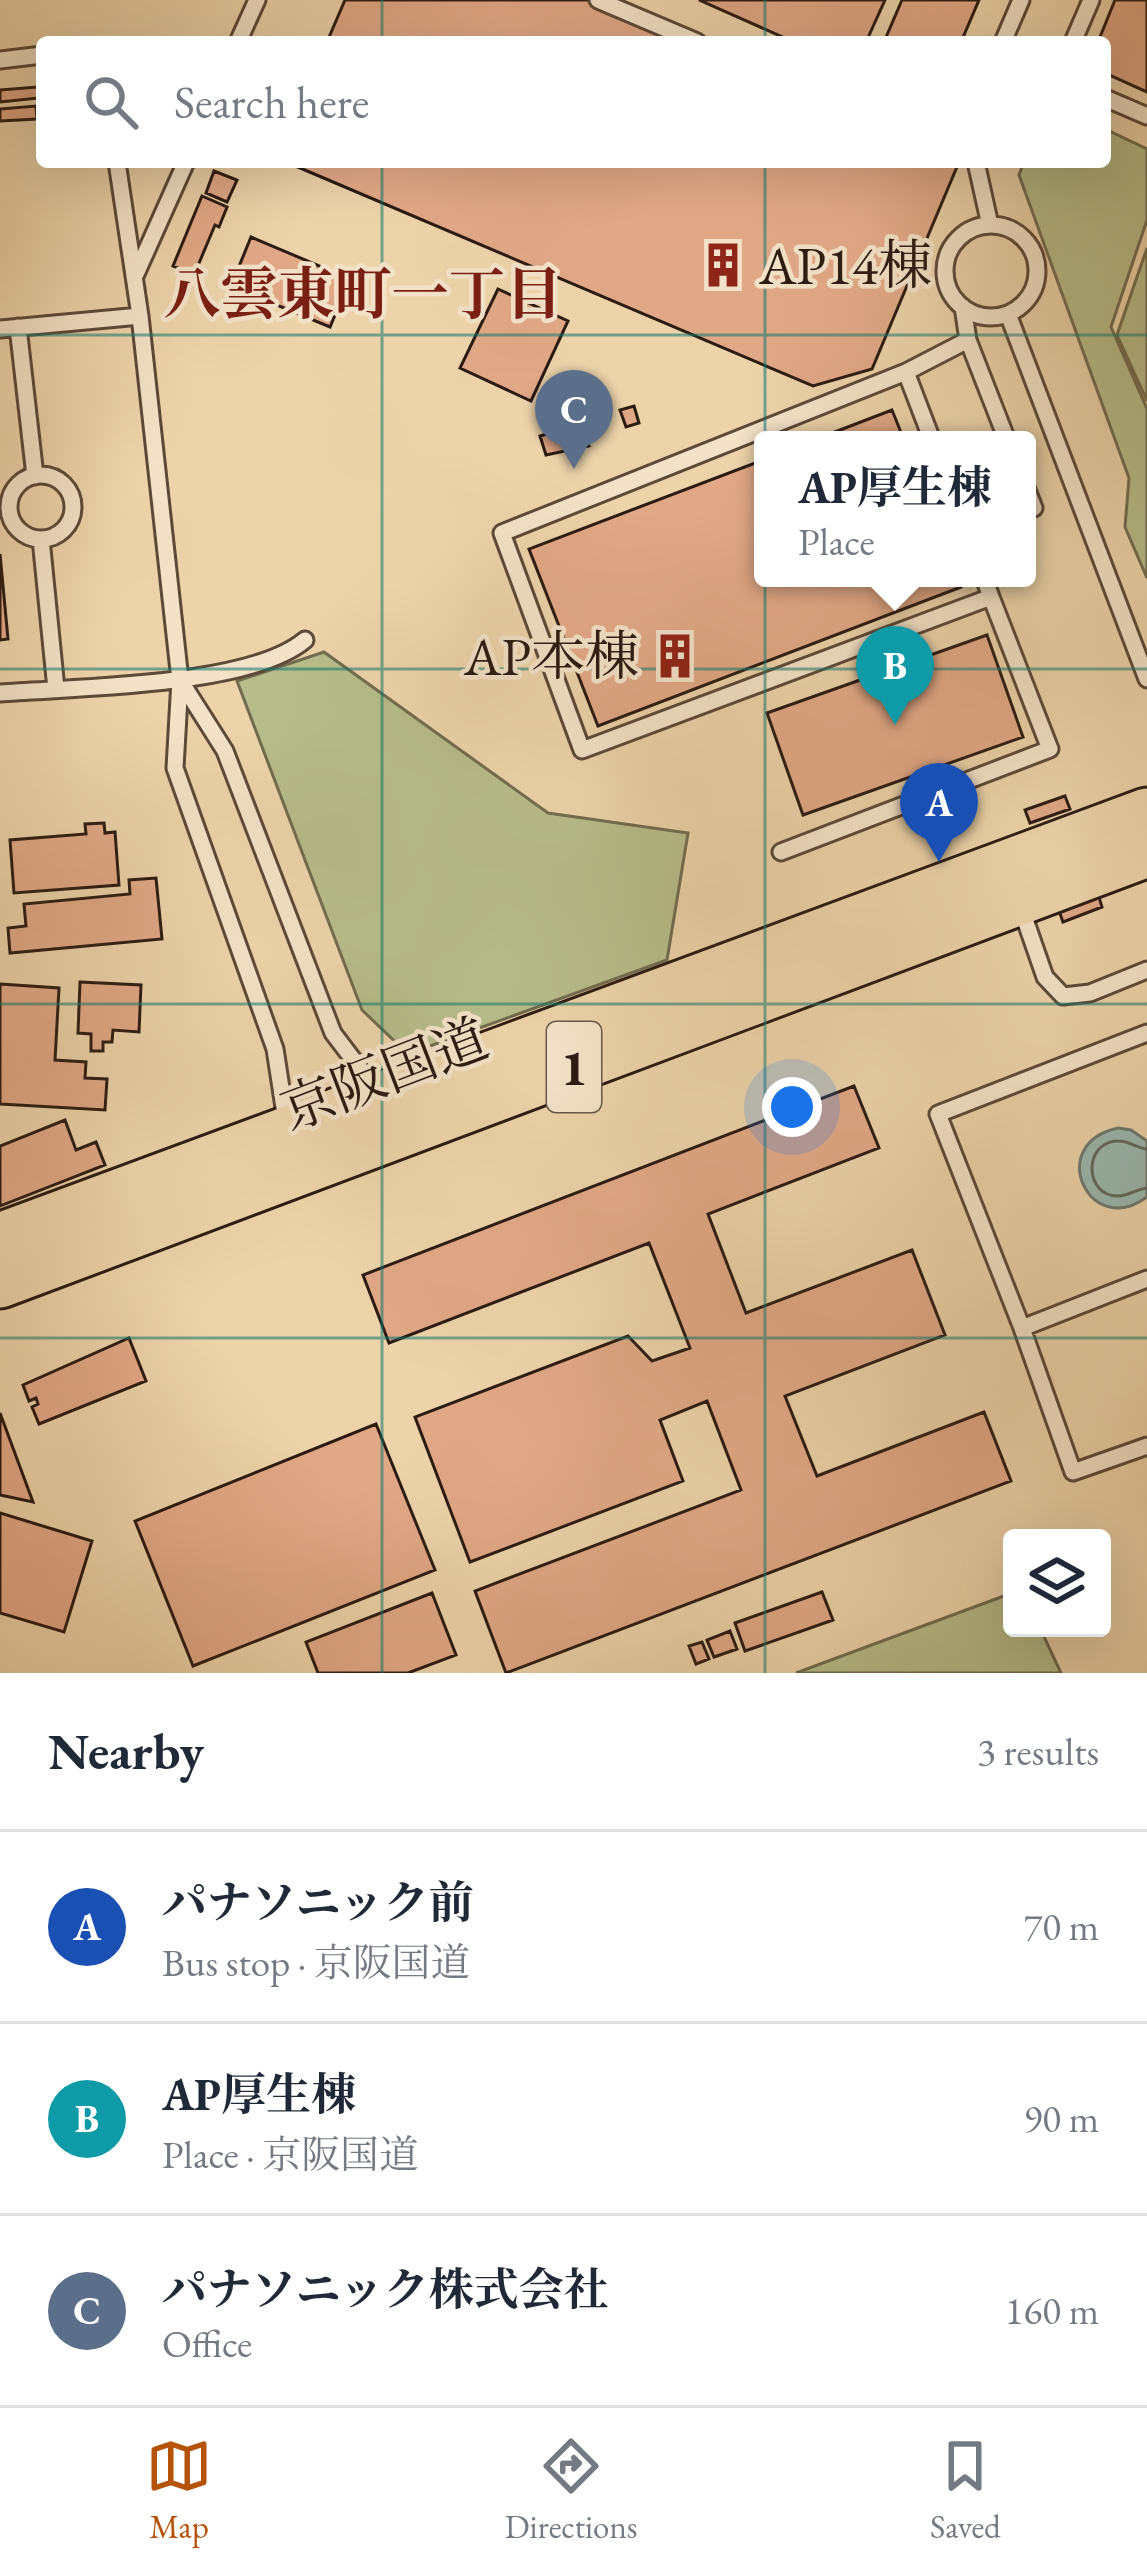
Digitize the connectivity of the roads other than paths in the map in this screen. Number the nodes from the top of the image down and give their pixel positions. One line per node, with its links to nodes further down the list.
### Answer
1 (257, 0): 5 (lane)
2 (598, 0): 6 (lane)
3 (1021, 0): 7 (lane)
4 (1091, 0): 8 (lane)
5 (241, 36)
6 (683, 36)
7 (1006, 36)
8 (1076, 36)
9 (36, 56): 10 (lane)
10 (0, 60)
11 (1111, 101): 12 (lane)
12 (1147, 116)
13 (118, 168): 17 (lane)
14 (182, 168): 17 (lane)
15 (977, 168): 16 (lane)
16 (990, 226): 18 (lane); 19 (lane)
17 (135, 277): 20 (lane)
18 (963, 307): 19 (lane); 23 (lane)
19 (1008, 314): 34 (lane)
20 (140, 316): 21 (lane); 35 (lane)
21 (18, 327): 22 (lane); 29 (lane)
22 (0, 329)
23 (968, 340): 24 (lane); 27 (lane)
24 (906, 372): 25 (lane); 26 (lane)
25 (757, 431)
26 (929, 431)
27 (1003, 431)
28 (754, 432): 32 (lane)
29 (35, 476): 30 (lane); 30 (lane)
30 (41, 539): 36 (lane)
31 (987, 587): 32 (lane)
32 (991, 597): 40 (lane)
33 (305, 640): 35 (lane)
34 (1147, 679)
35 (180, 680): 36 (lane); 44 (lane); 45 (lane)
36 (56, 689): 37 (lane)
37 (0, 693)
38 (1147, 814): 44 (highway, 京阪国道 / 1)
39 (1147, 851): 41 (highway, 京阪国道 / 1)
40 (781, 852)
41 (1018, 899): 42 (lane); 44 (highway, 京阪国道 / 1)
42 (1147, 970)
43 (1147, 1033): 49 (lane)
44 (391, 1115): 45 (highway, 京阪国道 / 1)
45 (291, 1152): 46 (highway, 京阪国道 / 1); 48 (highway, 京阪国道 / 1)
46 (0, 1239)
47 (1147, 1280): 49 (lane)
48 (0, 1282)
49 (1022, 1328): 50 (lane)
50 (1147, 1446)

